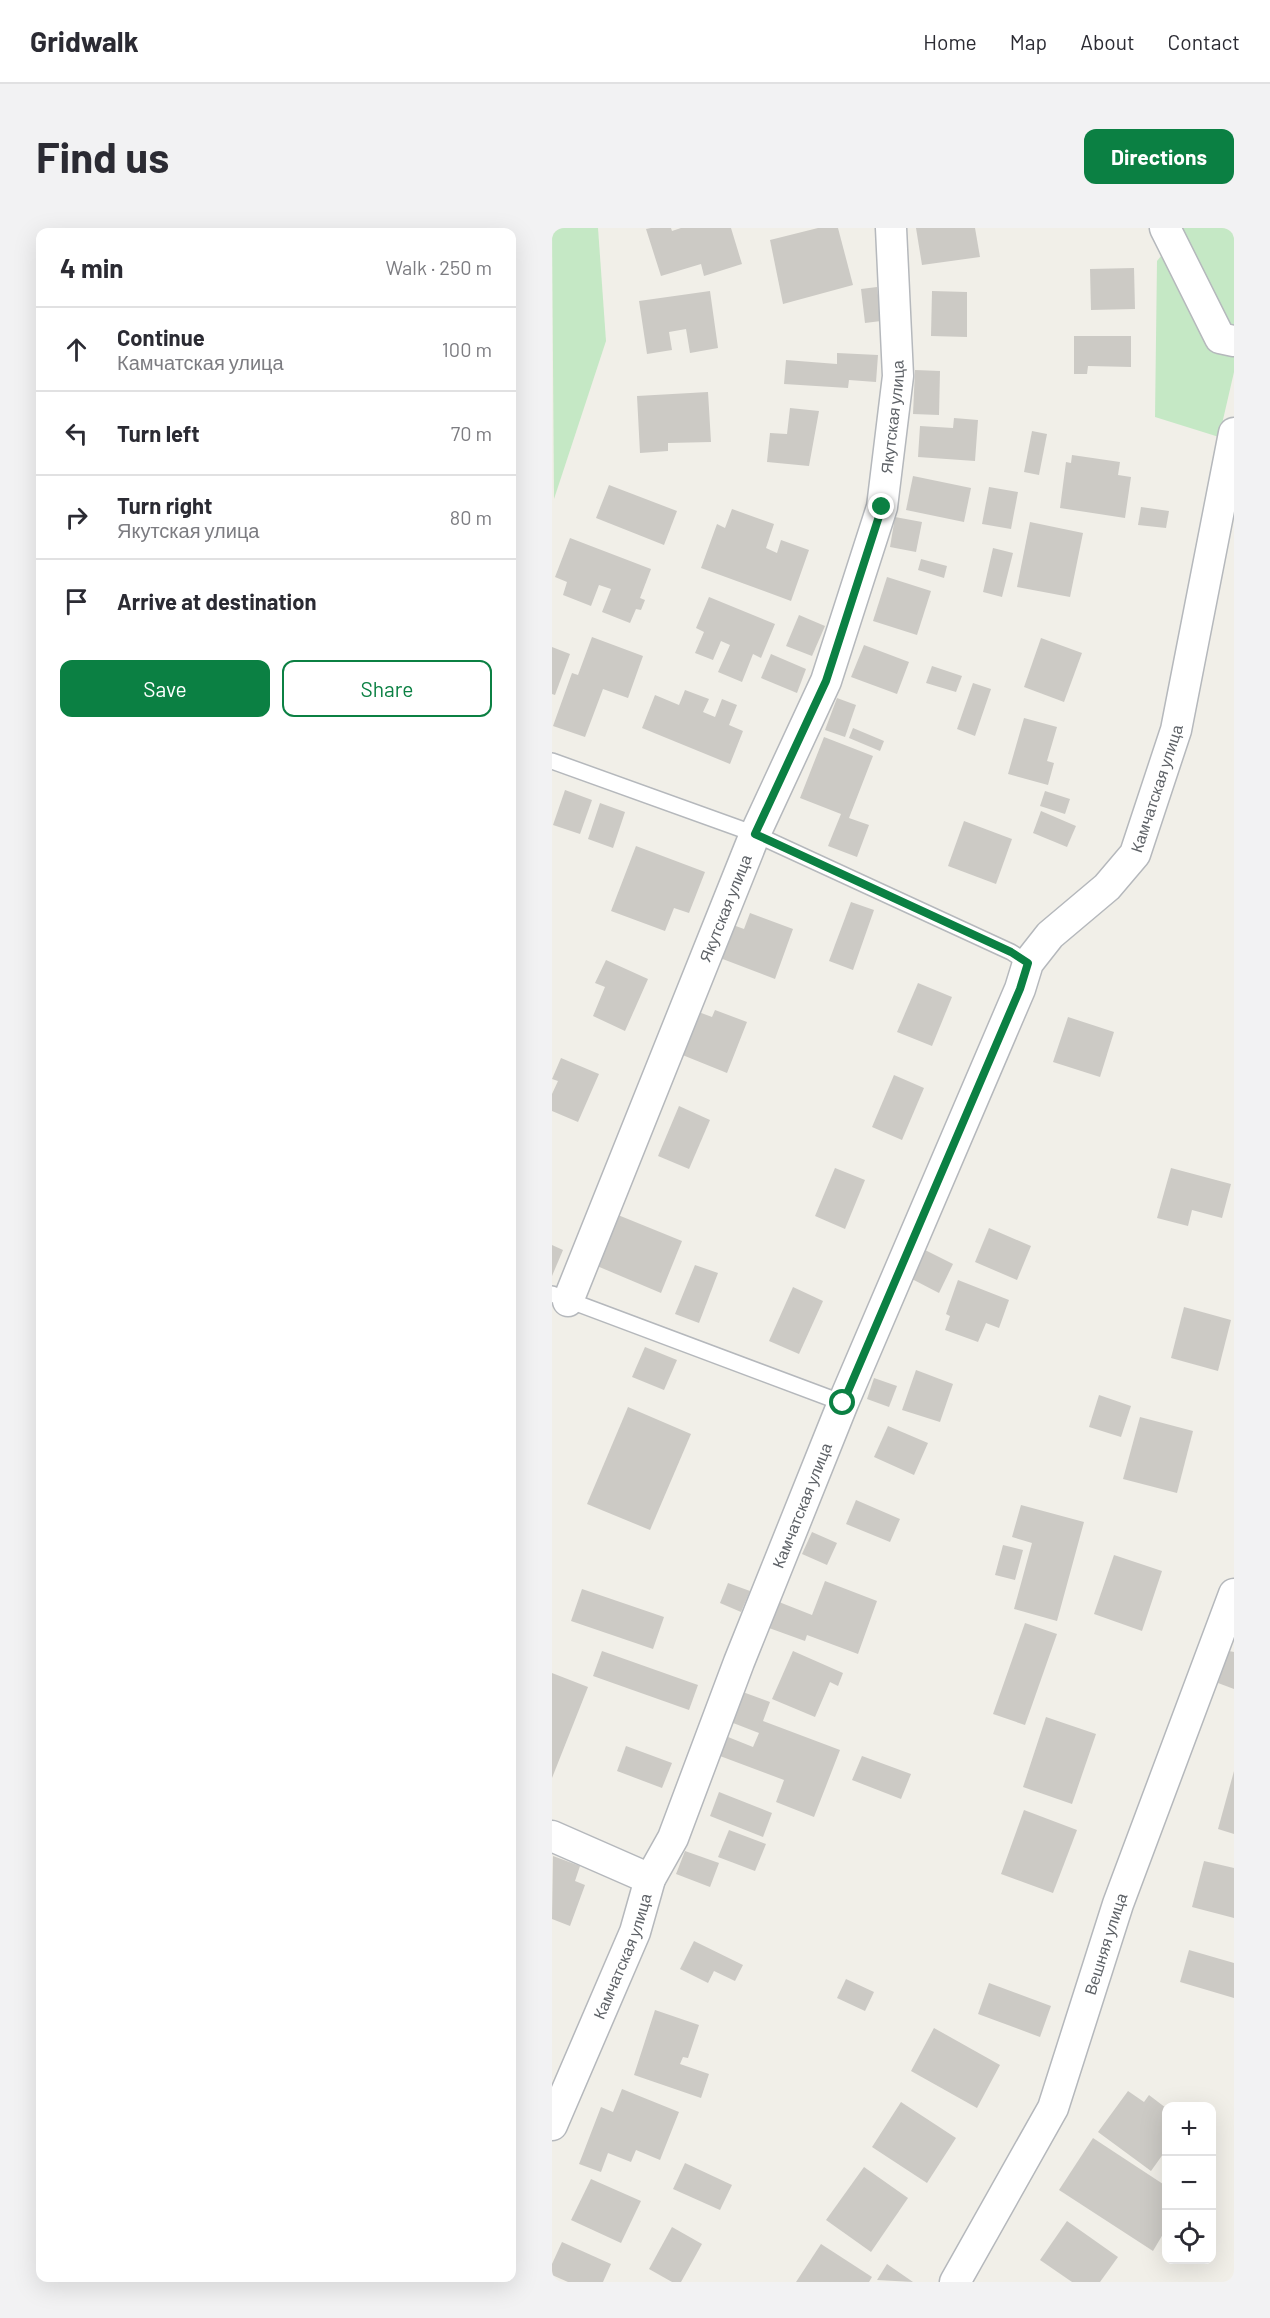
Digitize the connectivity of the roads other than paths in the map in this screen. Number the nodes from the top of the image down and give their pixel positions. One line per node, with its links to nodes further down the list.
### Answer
1 (891, 228): 6 (street, Якутская улица)
2 (1165, 228): 3 (street)
3 (1234, 341)
4 (1234, 433): 7 (street, Камчатская улица)
5 (552, 761): 6 (lane)
6 (755, 834): 7 (lane); 8 (street, Якутская улица)
7 (1028, 963): 9 (street, Камчатская улица)
8 (560, 1298): 9 (lane)
9 (843, 1403): 12 (street, Камчатская улица)
10 (1234, 1594): 14 (street, Вешняя улица)
11 (552, 1836): 12 (street)
12 (650, 1879): 13 (street, Камчатская улица)
13 (552, 2125)
14 (955, 2282)

